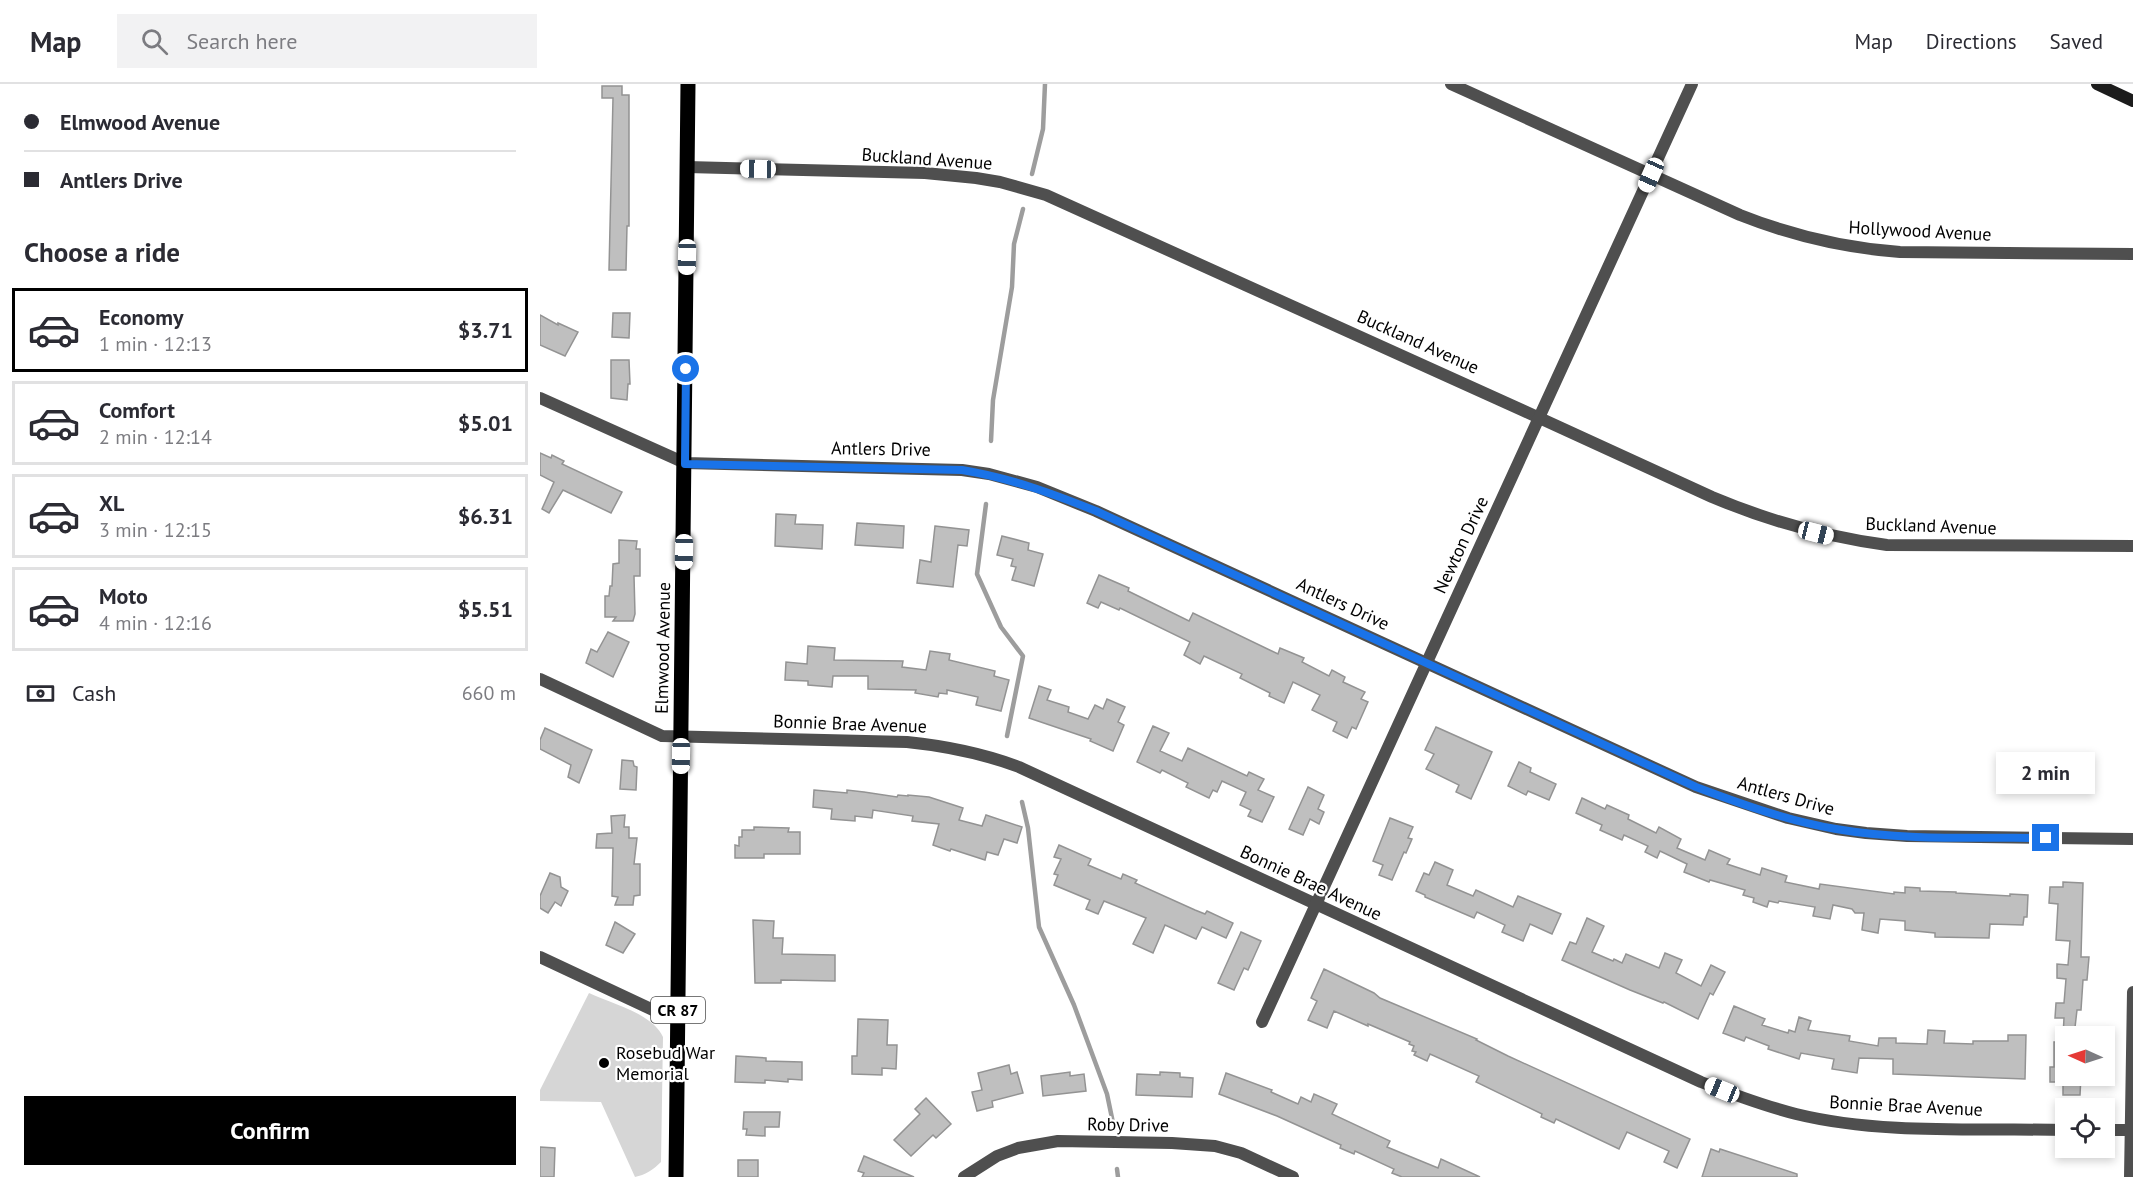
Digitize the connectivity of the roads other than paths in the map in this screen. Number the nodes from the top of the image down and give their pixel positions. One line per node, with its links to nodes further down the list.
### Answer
1 (688, 84): 6 (main road, Elmwood Avenue / CR 87)
2 (1451, 84): 7 (street, Hollywood Avenue)
3 (1692, 84): 7 (street, Newton Drive)
4 (2097, 84): 5 (main road)
5 (2133, 100)
6 (687, 167): 10 (street, Buckland Avenue); 11 (main road, Elmwood Avenue / CR 87)
7 (1651, 175): 8 (street, Hollywood Avenue); 10 (street, Newton Drive)
8 (2133, 254)
9 (540, 398): 11 (street, Antlers Drive)
10 (1539, 417): 12 (street, Buckland Avenue); 13 (street, Newton Drive)
11 (685, 464): 13 (street, Antlers Drive); 15 (main road, Elmwood Avenue / CR 87)
12 (2133, 546)
13 (1427, 662): 16 (street, Antlers Drive); 17 (street, Newton Drive)
14 (540, 679): 15 (street, Bonnie Brae Avenue)
15 (682, 737): 17 (street, Bonnie Brae Avenue); 20 (main road, Elmwood Avenue / CR 87)
16 (2133, 838)
17 (1314, 904): 21 (street, Newton Drive); 22 (street, Bonnie Brae Avenue)
18 (540, 957): 20 (street)
19 (2133, 992): 24 (street)
20 (678, 1015): 25 (main road, Elmwood Avenue / CR 87)
21 (1262, 1022)
22 (2055, 1130)
23 (2115, 1130): 24 (street)
24 (2132, 1130): 28 (street)
25 (676, 1177)
26 (964, 1177): 27 (street, Roby Drive)
27 (1293, 1177)
28 (2130, 1177)

